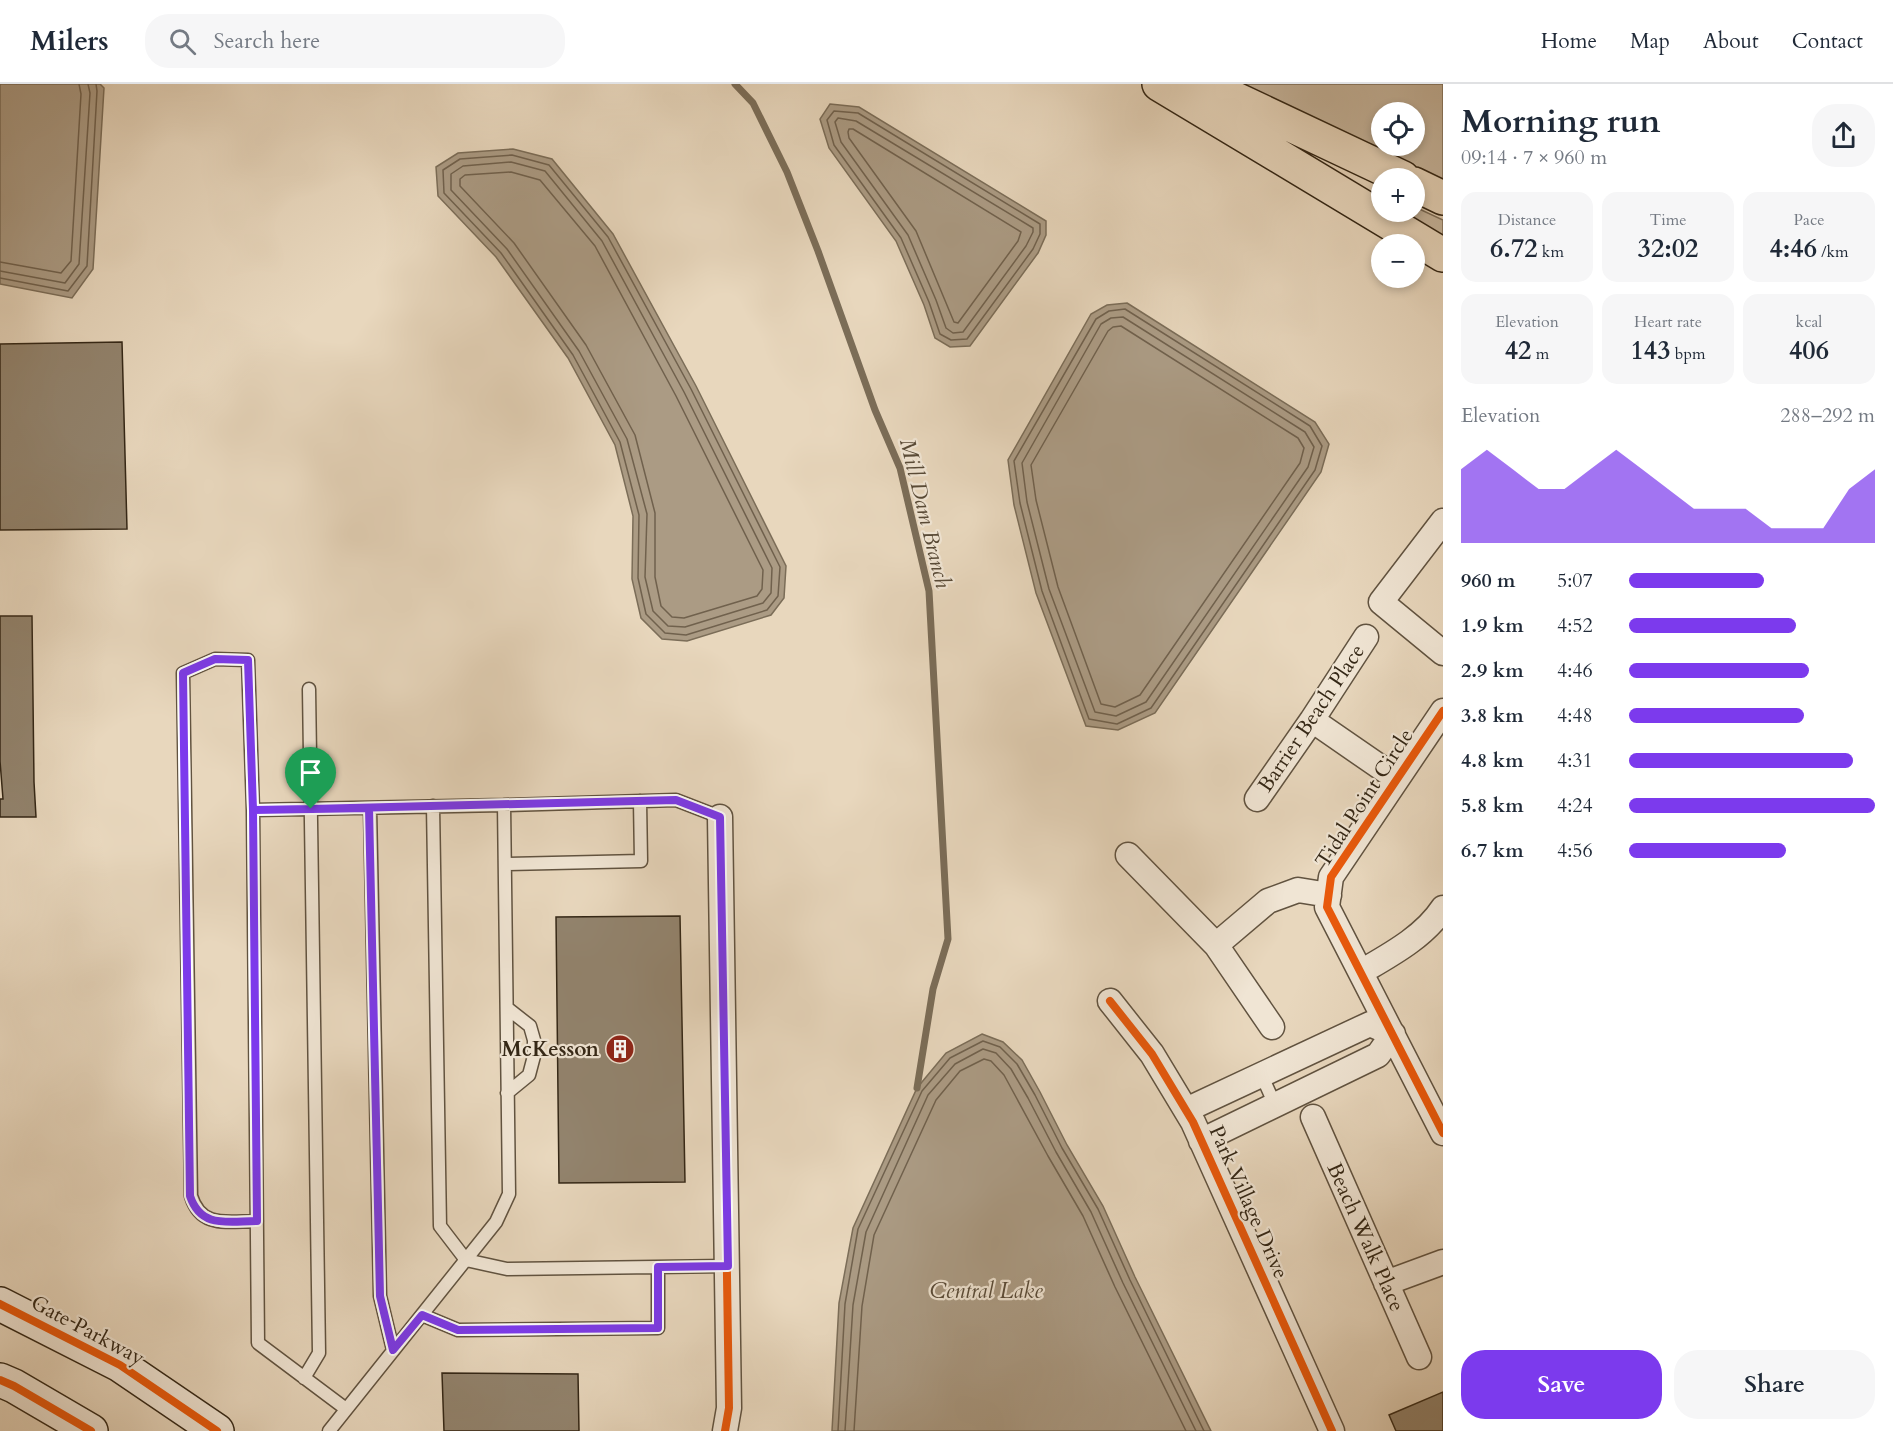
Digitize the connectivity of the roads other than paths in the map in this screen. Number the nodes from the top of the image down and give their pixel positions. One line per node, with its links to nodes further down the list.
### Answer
1 (1159, 84): 6 (highway)
2 (1204, 84): 3 (highway)
3 (1382, 168)
4 (1425, 189): 5 (highway)
5 (1443, 198)
6 (1443, 255)
7 (1443, 520): 9 (street)
8 (1366, 637): 12 (street, Barrier Beach Place)
9 (1443, 653)
10 (309, 689): 19 (lane)
11 (1443, 711): 13 (street, Tidal Point Circle)
12 (1312, 720): 13 (street); 14 (street, Barrier Beach Place)
13 (1396, 778): 24 (street, Tidal Point Circle)
14 (1257, 799)
15 (640, 801): 16 (lane); 21 (lane); 23 (lane)
16 (504, 805): 17 (lane); 23 (lane)
17 (432, 806): 18 (lane); 40 (lane)
18 (369, 808): 19 (lane); 47 (lane)
19 (311, 809): 20 (lane); 49 (lane)
20 (253, 810): 39 (lane); 39 (lane)
21 (720, 817): 42 (street)
22 (1128, 855): 26 (street)
23 (505, 864): 29 (lane)
24 (1329, 894): 26 (street); 27 (street, Tidal Point Circle)
25 (1443, 908): 27 (street)
26 (1216, 945): 30 (street)
27 (1361, 972): 31 (street, Tidal Point Circle)
28 (1110, 1001): 35 (street, Park Village Drive)
29 (507, 1008): 33 (lane); 33 (lane)
30 (1272, 1027)
31 (1393, 1034): 32 (street); 34 (street); 37 (street, Tidal Point Circle)
32 (1262, 1076): 34 (lane); 35 (street)
33 (507, 1093): 40 (lane)
34 (1275, 1105): 38 (street)
35 (1186, 1110): 38 (street, Park Village Drive)
36 (1313, 1117): 44 (street, Beach Walk Place)
37 (1442, 1128)
38 (1201, 1141): 56 (street, Park Village Drive)
39 (257, 1221): 49 (lane)
40 (466, 1260): 43 (lane); 46 (lane)
41 (1443, 1262): 44 (street)
42 (728, 1266): 43 (lane); 55 (street)
43 (658, 1267): 46 (lane)
44 (1386, 1283): 48 (street, Beach Walk Place)
45 (0, 1304): 53 (main road, Gate Parkway)
46 (422, 1315): 47 (lane)
47 (393, 1350): 51 (lane)
48 (1419, 1357)
49 (304, 1378): 51 (lane)
50 (0, 1380): 52 (main road)
51 (346, 1409): 54 (lane)
52 (91, 1431)
53 (217, 1431)
54 (329, 1431)
55 (725, 1431)
56 (1332, 1431)

